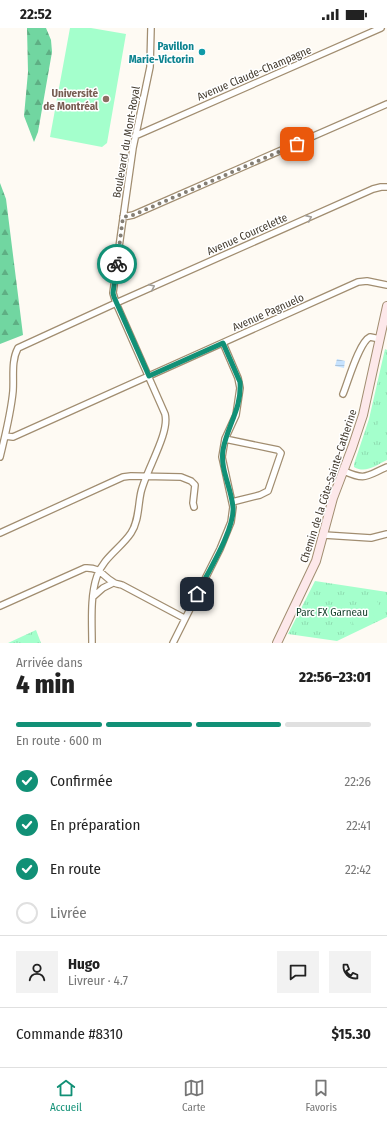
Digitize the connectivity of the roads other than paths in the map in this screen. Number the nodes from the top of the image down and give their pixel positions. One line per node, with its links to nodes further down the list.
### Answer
1 (151, 28): 4 (street, Boulevard du Mont-Royal)
2 (381, 28): 4 (street, Avenue Claude-Champagne)
3 (387, 104): 6 (street)
4 (135, 136): 6 (street, Boulevard du Mont-Royal)
5 (387, 187): 8 (street, Avenue Courcelette, one-way to 5)
6 (123, 217): 8 (street, Boulevard du Mont-Royal)
7 (387, 286): 11 (street, Avenue Pagnuelo)
8 (116, 303): 12 (street, Boulevard du Mont-Royal); 14 (street)
9 (387, 306): 10 (main road, Chemin de la Côte-Sainte-Catherine)
10 (380, 339): 13 (street); 18 (main road, Chemin de la Côte-Sainte-Catherine)
11 (223, 343): 12 (street, Avenue Pagnuelo); 15 (street)
12 (149, 376): 14 (street, Avenue Pagnuelo); 19 (street, Boulevard du Mont-Royal)
13 (343, 394)
14 (5, 436): 16 (street)
15 (225, 439): 20 (street); 20 (street)
16 (0, 458)
17 (387, 467): 18 (street)
18 (344, 471): 24 (main road, Chemin de la Côte-Sainte-Catherine)
19 (146, 477): 21 (street); 22 (street); 25 (street, Boulevard du Mont-Royal)
20 (232, 502): 29 (street)
21 (194, 507)
22 (0, 533)
23 (387, 534): 24 (street)
24 (324, 535): 32 (main road, Chemin de la Côte-Sainte-Catherine)
25 (99, 570): 26 (street); 27 (street); 28 (street)
26 (113, 583): 27 (street); 29 (street)
27 (94, 596): 30 (street)
28 (0, 606)
29 (184, 618): 31 (street)
30 (92, 643)
31 (172, 643)
32 (277, 643)

